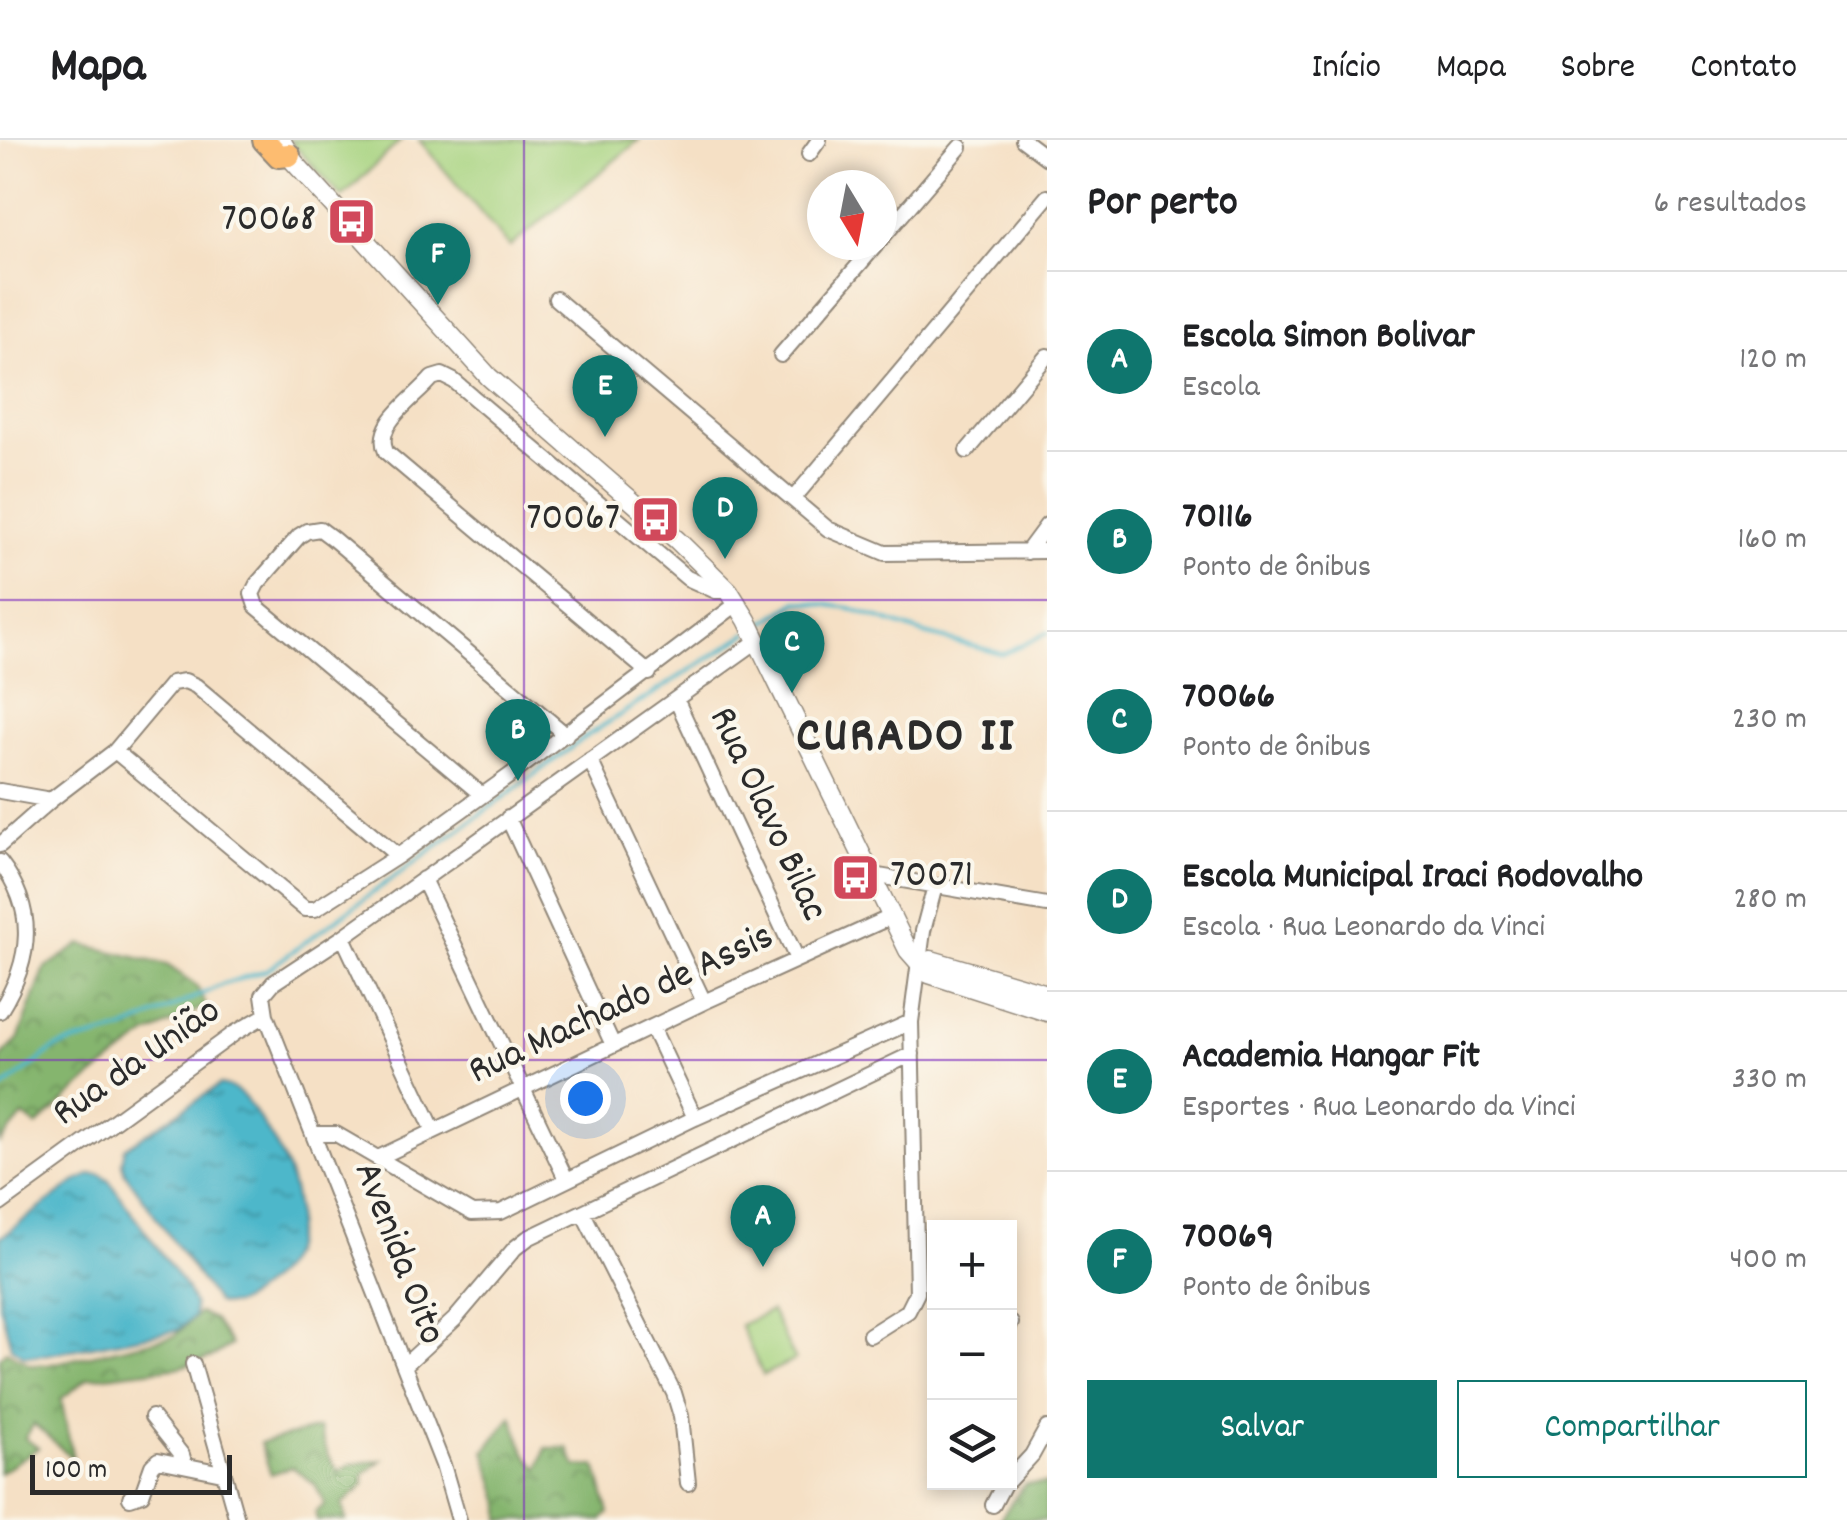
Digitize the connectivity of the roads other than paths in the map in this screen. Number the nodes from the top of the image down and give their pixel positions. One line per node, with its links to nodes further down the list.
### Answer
1 (264, 140): 5 (highway)
2 (819, 140): 6 (street)
3 (1022, 140): 7 (street)
4 (960, 147): 9 (street)
5 (285, 148): 19 (street)
6 (810, 154)
7 (1047, 158)
8 (1047, 197): 15 (street)
9 (897, 220)
10 (863, 260): 12 (street)
11 (556, 299): 15 (street)
12 (782, 355)
13 (1047, 356): 14 (street)
14 (967, 450)
15 (793, 499): 18 (street)
16 (1047, 525): 18 (street)
17 (1047, 551): 18 (street)
18 (1026, 552)
19 (745, 618): 20 (street); 20 (street); 21 (street); 32 (street)
20 (649, 673): 22 (street)
21 (676, 699): 24 (street); 38 (street, Rua Olavo Bilac)
22 (566, 734): 26 (street); 26 (street)
23 (115, 750): 27 (street); 30 (street); 30 (street)
24 (590, 760): 28 (street); 41 (street)
25 (0, 791): 27 (street)
26 (482, 795): 30 (street)
27 (50, 800): 29 (street)
28 (508, 818): 33 (street); 47 (street)
29 (0, 846)
30 (398, 856)
31 (0, 862): 42 (street)
32 (873, 875): 34 (street); 36 (street)
33 (423, 878): 37 (street); 49 (street)
34 (934, 886): 35 (street); 39 (street)
35 (1047, 905)
36 (893, 916): 38 (street, Rua Machado de Assis); 39 (street)
37 (343, 936): 44 (street); 51 (street)
38 (797, 958): 41 (street, Rua Machado de Assis)
39 (920, 964): 40 (street); 43 (street); 45 (street)
40 (1047, 994)
41 (704, 1002): 46 (street, Rua Machado de Assis)
42 (0, 1011)
43 (1047, 1012)
44 (266, 1015): 52 (street, Avenida Oito); 55 (street, Rua da União)
45 (911, 1022): 48 (street); 50 (street)
46 (652, 1027): 47 (street, Rua Machado de Assis); 50 (street)
47 (613, 1044): 49 (street, Rua Machado de Assis)
48 (912, 1054): 56 (street); 57 (street)
49 (524, 1088): 51 (street, Rua Machado de Assis); 54 (street)
50 (695, 1118): 54 (street)
51 (434, 1130): 53 (street, Rua Machado de Assis)
52 (315, 1134): 53 (street); 59 (street, Avenida Oito)
53 (380, 1157): 54 (street)
54 (566, 1180)
55 (0, 1204)
56 (583, 1212): 59 (street); 65 (street)
57 (870, 1334)
58 (193, 1364): 64 (street)
59 (405, 1365): 70 (street, Avenida Oito)
60 (152, 1417): 62 (street)
61 (1047, 1428): 63 (street)
62 (185, 1465): 64 (street); 67 (street)
63 (1017, 1472)
64 (222, 1473): 69 (street)
65 (688, 1484)
66 (1002, 1490): 68 (street)
67 (130, 1498)
68 (993, 1505)
69 (237, 1520)
70 (459, 1520)

